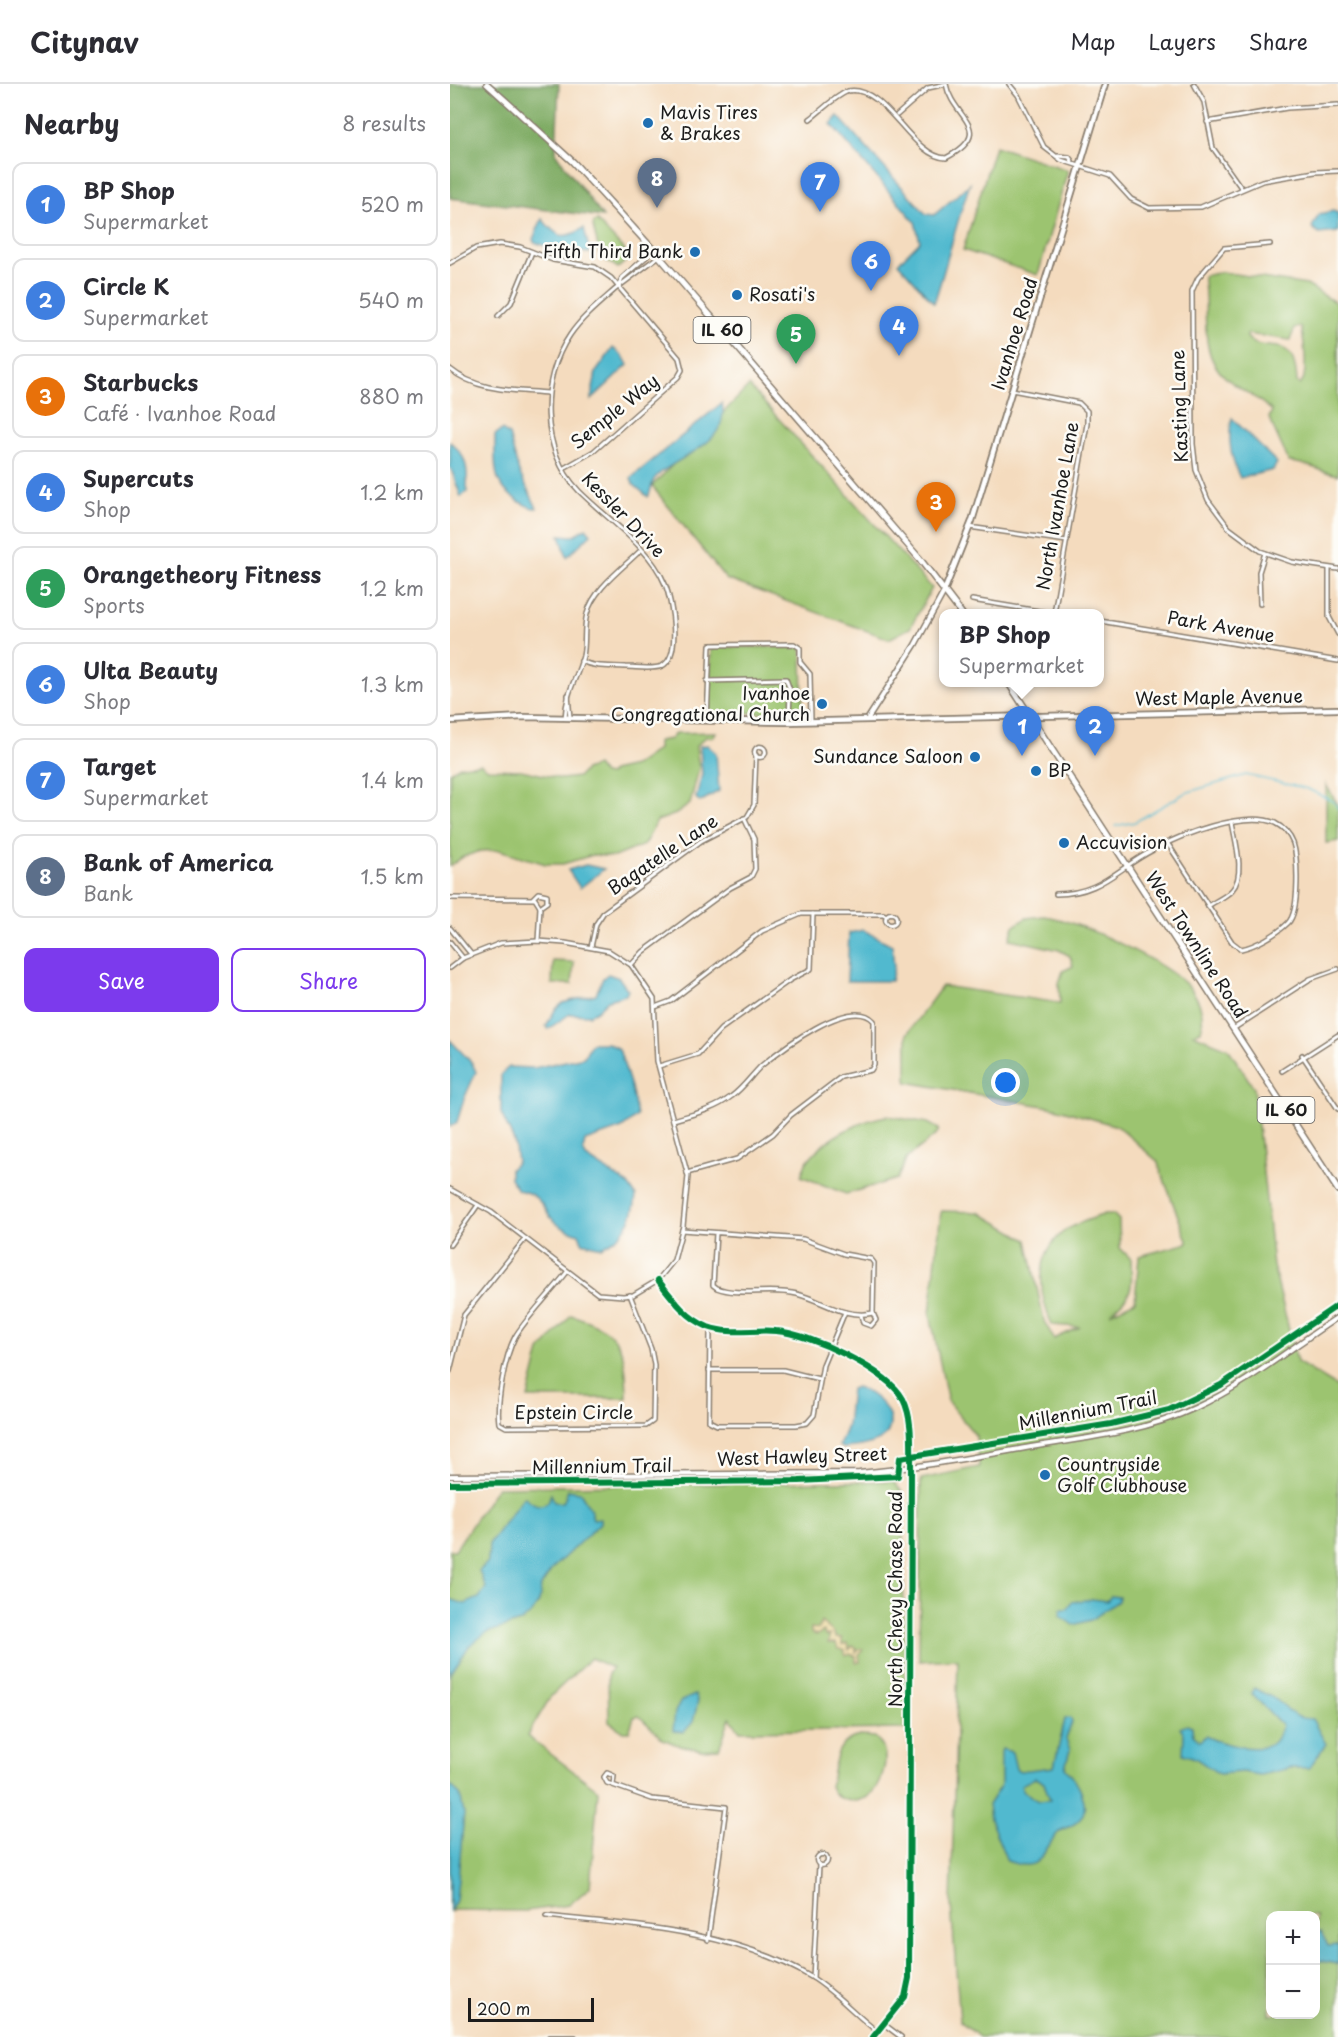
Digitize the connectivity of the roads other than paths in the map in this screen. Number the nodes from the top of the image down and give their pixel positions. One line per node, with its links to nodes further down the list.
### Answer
1 (487, 84): 14 (main road, IL 60)
2 (947, 84): 7 (street); 7 (street)
3 (1009, 84): 10 (street)
4 (1105, 84): 10 (main road, Ivanhoe Road)
5 (1194, 84): 9 (street)
6 (1338, 105): 9 (street)
7 (897, 116): 8 (street)
8 (810, 119)
9 (1207, 122): 12 (street)
10 (1081, 164): 12 (street); 21 (main road, Ivanhoe Road)
11 (1338, 171): 12 (street)
12 (1242, 189)
13 (1270, 244): 27 (street, Kasting Lane)
14 (654, 250): 16 (main road, IL 60); 18 (street, Kessler Drive)
15 (532, 252): 17 (street); 18 (street); 19 (street)
16 (659, 256): 18 (street, Kessler Drive); 30 (main road, IL 60)
17 (450, 263)
18 (618, 287): 22 (street, Kessler Drive); 23 (street, Semple Way)
19 (498, 316)
20 (450, 369): 22 (street)
21 (1012, 390): 24 (main road, Ivanhoe Road); 25 (street, North Ivanhoe Lane)
22 (549, 393): 23 (street, Kessler Drive)
23 (563, 468): 26 (street, Kessler Drive)
24 (969, 527): 25 (street); 30 (main road, Ivanhoe Road)
25 (1066, 541): 35 (street, North Ivanhoe Lane)
26 (641, 550): 39 (street); 39 (street, Kessler Drive)
27 (1264, 553): 28 (street, Kasting Lane); 32 (street)
28 (1329, 568): 29 (street, Kasting Lane); 37 (street)
29 (1338, 569)
30 (945, 589): 33 (main road, IL 60); 45 (street)
31 (972, 600): 34 (street)
32 (1260, 604)
33 (959, 609)
34 (1030, 609)
35 (1057, 609)
36 (1104, 622): 38 (street, Park Avenue)
37 (1338, 634)
38 (1338, 661)
39 (581, 662): 44 (street)
40 (707, 681): 47 (street); 48 (street); 49 (street)
41 (1011, 687): 43 (main road, IL 60)
42 (1338, 709): 43 (main road, West Maple Avenue)
43 (1029, 716): 45 (main road, West Maple Avenue); 54 (main road, West Townline Road / IL 60)
44 (568, 718): 46 (main road, West Maple Avenue); 47 (main road, West Maple Avenue)
45 (867, 720): 48 (main road, West Maple Avenue)
46 (450, 721)
47 (707, 721): 49 (main road, West Maple Avenue)
48 (811, 721): 49 (main road, West Maple Avenue)
49 (789, 722)
50 (756, 755): 51 (street, Bagatelle Lane)
51 (744, 818): 65 (street, Bagatelle Lane); 68 (street)
52 (1232, 822): 53 (street); 58 (street); 58 (street)
53 (1168, 844): 54 (street); 58 (street)
54 (1127, 867): 55 (street); 72 (main road, West Townline Road / IL 60)
55 (1056, 894)
56 (450, 898): 57 (street)
57 (533, 898): 59 (street); 59 (street)
58 (1208, 906)
59 (540, 907): 63 (street)
60 (813, 914): 61 (street); 71 (street); 75 (street)
61 (887, 916)
62 (450, 928): 66 (street)
63 (538, 941): 65 (street); 66 (street)
64 (450, 942): 67 (street)
65 (591, 947): 68 (street)
66 (471, 954): 67 (street)
67 (463, 958): 69 (street)
68 (632, 964): 71 (street)
69 (450, 968)
70 (1338, 969): 72 (street)
71 (655, 1007): 75 (street)
72 (1233, 1029): 81 (main road, West Townline Road / IL 60)
73 (1338, 1035): 74 (street)
74 (1302, 1055): 76 (street); 77 (street)
75 (659, 1066): 78 (street)
76 (1282, 1071)
77 (1338, 1109)
78 (673, 1120): 79 (street); 79 (street)
79 (687, 1173): 83 (street)
80 (450, 1190): 82 (street)
81 (1338, 1190)
82 (478, 1205): 85 (street); 86 (street)
83 (682, 1230): 84 (street); 88 (street)
84 (716, 1233): 90 (street); 91 (street)
85 (525, 1239): 87 (street); 97 (street)
86 (450, 1245)
87 (567, 1272): 89 (street); 89 (street, Epstein Circle)
88 (658, 1280): 89 (street); 94 (street)
89 (630, 1295)
90 (845, 1312): 92 (street); 95 (street)
91 (873, 1312): 92 (street); 92 (street)
92 (861, 1315)
93 (1338, 1317): 99 (street, West Hawley Street)
94 (710, 1328): 95 (street, North Chevy Chase Road); 96 (street)
95 (831, 1347): 98 (street); 99 (street, North Chevy Chase Road)
96 (709, 1370): 98 (street); 98 (street)
97 (450, 1371)
98 (819, 1379)
99 (911, 1467): 100 (street, West Hawley Street); 106 (street, North Chevy Chase Road)
100 (450, 1476)
101 (613, 1785): 104 (street)
102 (819, 1865): 105 (street)
103 (546, 1916): 104 (street)
104 (708, 1940): 105 (street)
105 (813, 1978): 107 (street)
106 (885, 2025): 107 (street, North Chevy Chase Road); 111 (street)
107 (878, 2032): 110 (street, North Chevy Chase Road)
108 (549, 2037): 109 (street)
109 (575, 2037)
110 (873, 2037)
111 (901, 2037)

